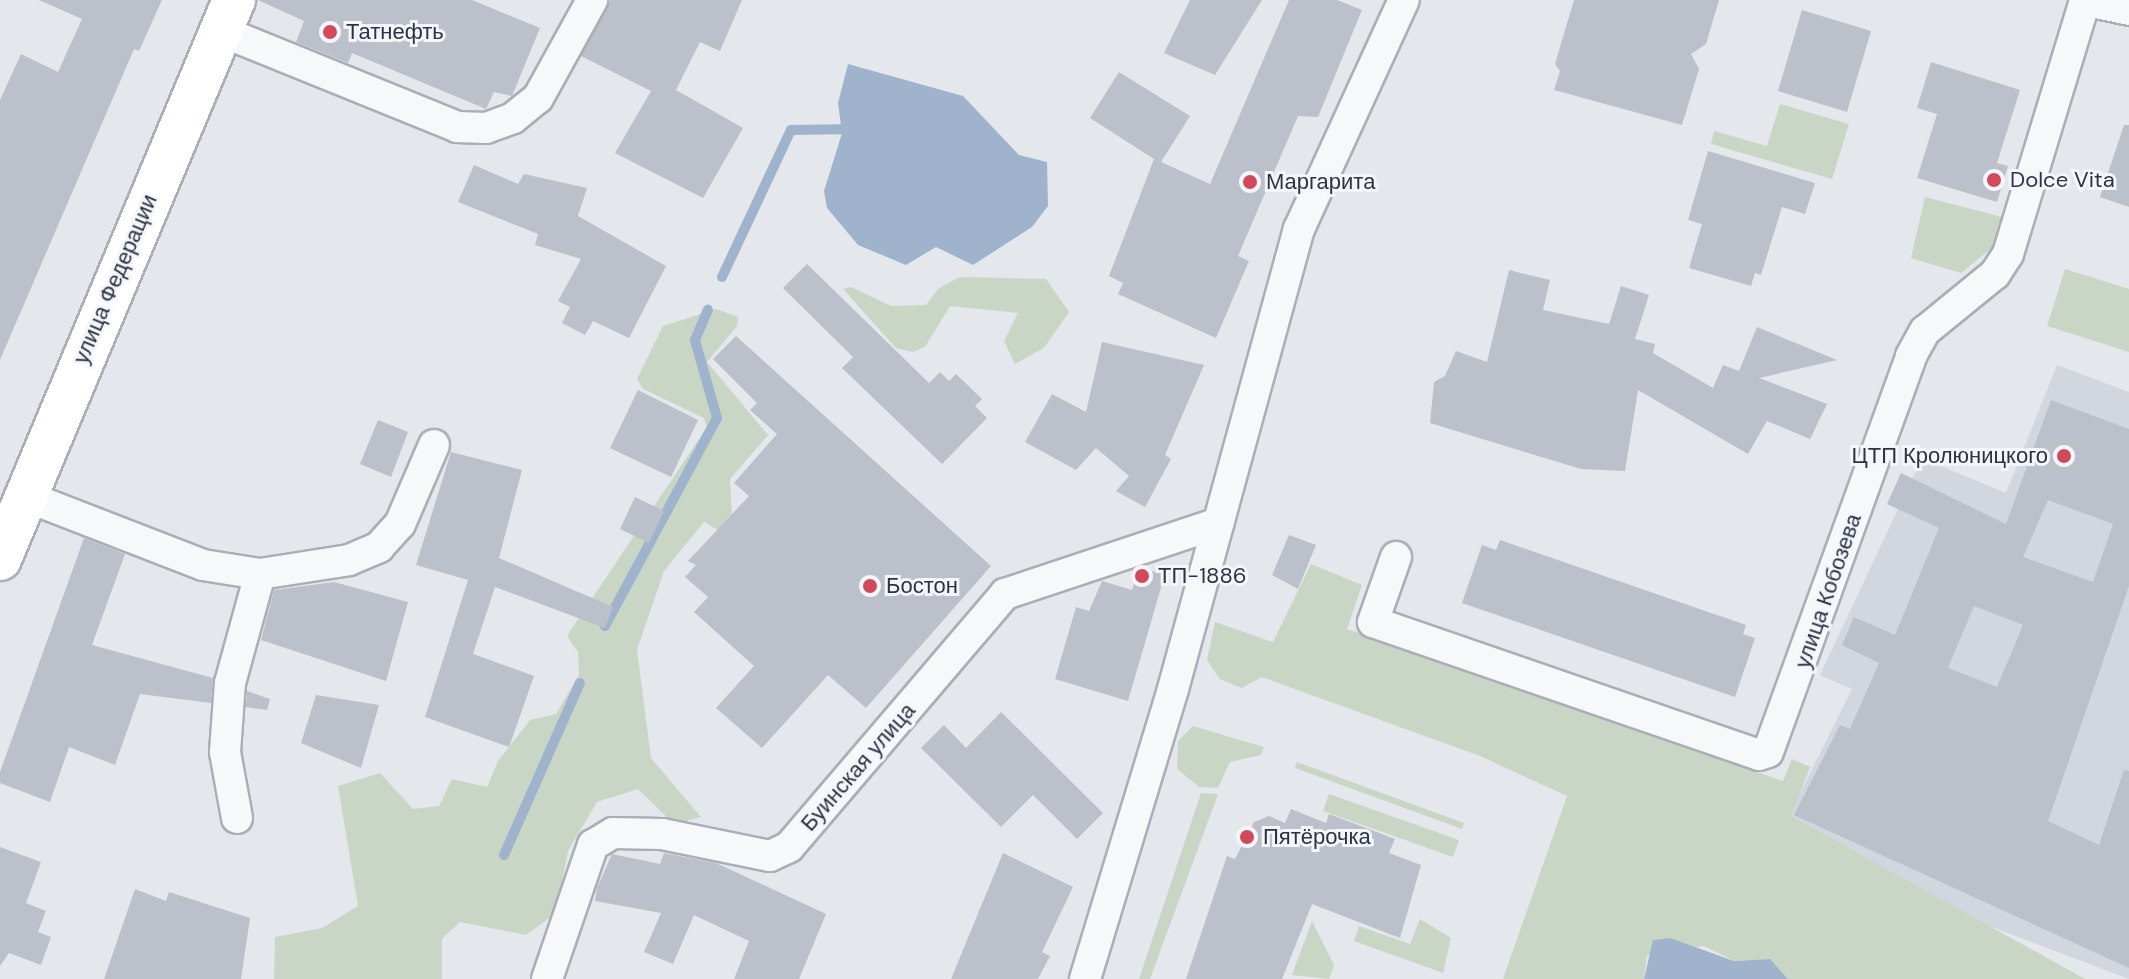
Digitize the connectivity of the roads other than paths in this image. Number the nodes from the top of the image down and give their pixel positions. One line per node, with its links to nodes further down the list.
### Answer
1 (592, 0): 6 (street)
2 (1404, 0): 9 (street)
3 (2085, 0): 10 (street, улица Кобозева)
4 (2097, 0): 5 (street)
5 (2129, 7)
6 (228, 16): 8 (main road, улица Федерации)
7 (434, 445): 12 (street)
8 (25, 496): 11 (main road, улица Федерации); 12 (street)
9 (1218, 523): 14 (street, Буинская улица); 15 (street)
10 (1396, 557)
11 (0, 559)
12 (260, 574): 13 (street)
13 (237, 818)
14 (547, 979)
15 (1085, 979)

